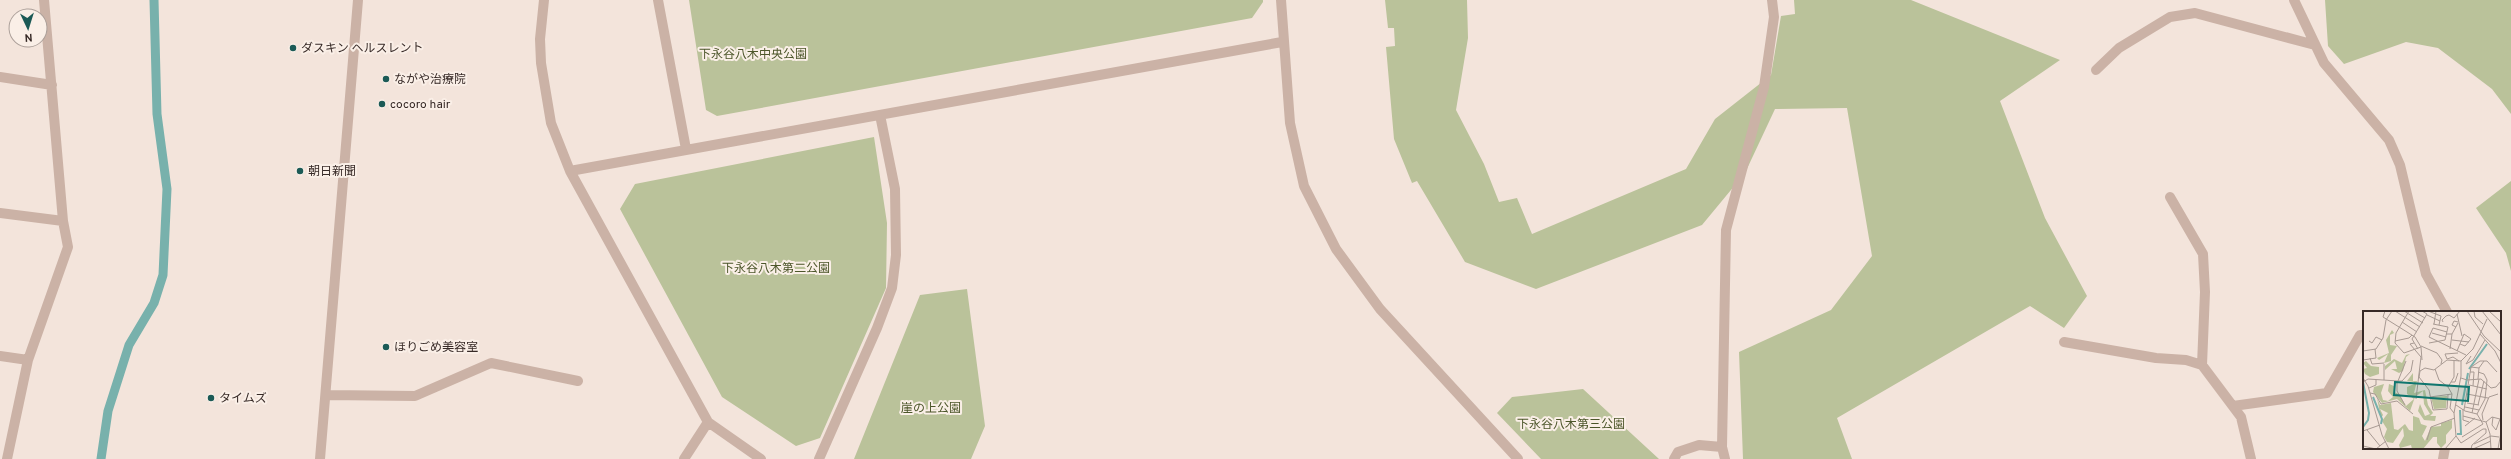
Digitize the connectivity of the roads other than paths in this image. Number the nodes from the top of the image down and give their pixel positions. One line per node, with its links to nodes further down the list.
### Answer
1 (44, 0): 12 (street)
2 (358, 0): 26 (street)
3 (544, 0): 15 (street)
4 (658, 0): 14 (street)
5 (1281, 0): 8 (street)
6 (1772, 0): 29 (street)
7 (2294, 0): 9 (street)
8 (1282, 42): 13 (street); 36 (street)
9 (2315, 45): 10 (street); 19 (street)
10 (2096, 70)
11 (0, 77): 12 (street)
12 (52, 85): 18 (street)
13 (880, 114): 14 (street); 35 (street)
14 (686, 149): 15 (street)
15 (570, 171): 28 (street)
16 (2170, 197): 24 (street)
17 (0, 213): 18 (street)
18 (63, 221): 23 (street)
19 (2446, 311)
20 (2363, 335): 27 (street)
21 (2064, 342): 24 (street)
22 (0, 356): 23 (street)
23 (28, 360): 31 (street)
24 (2202, 366): 27 (street)
25 (578, 381): 26 (street)
26 (326, 395): 32 (street)
27 (2233, 406): 39 (street)
28 (708, 422): 33 (street); 34 (street)
29 (1722, 447): 37 (street); 38 (street)
30 (2445, 449): 40 (street)
31 (7, 459)
32 (320, 459)
33 (684, 459)
34 (761, 459)
35 (819, 459)
36 (1518, 459)
37 (1674, 459)
38 (1725, 459)
39 (2252, 459)
40 (2443, 459)

